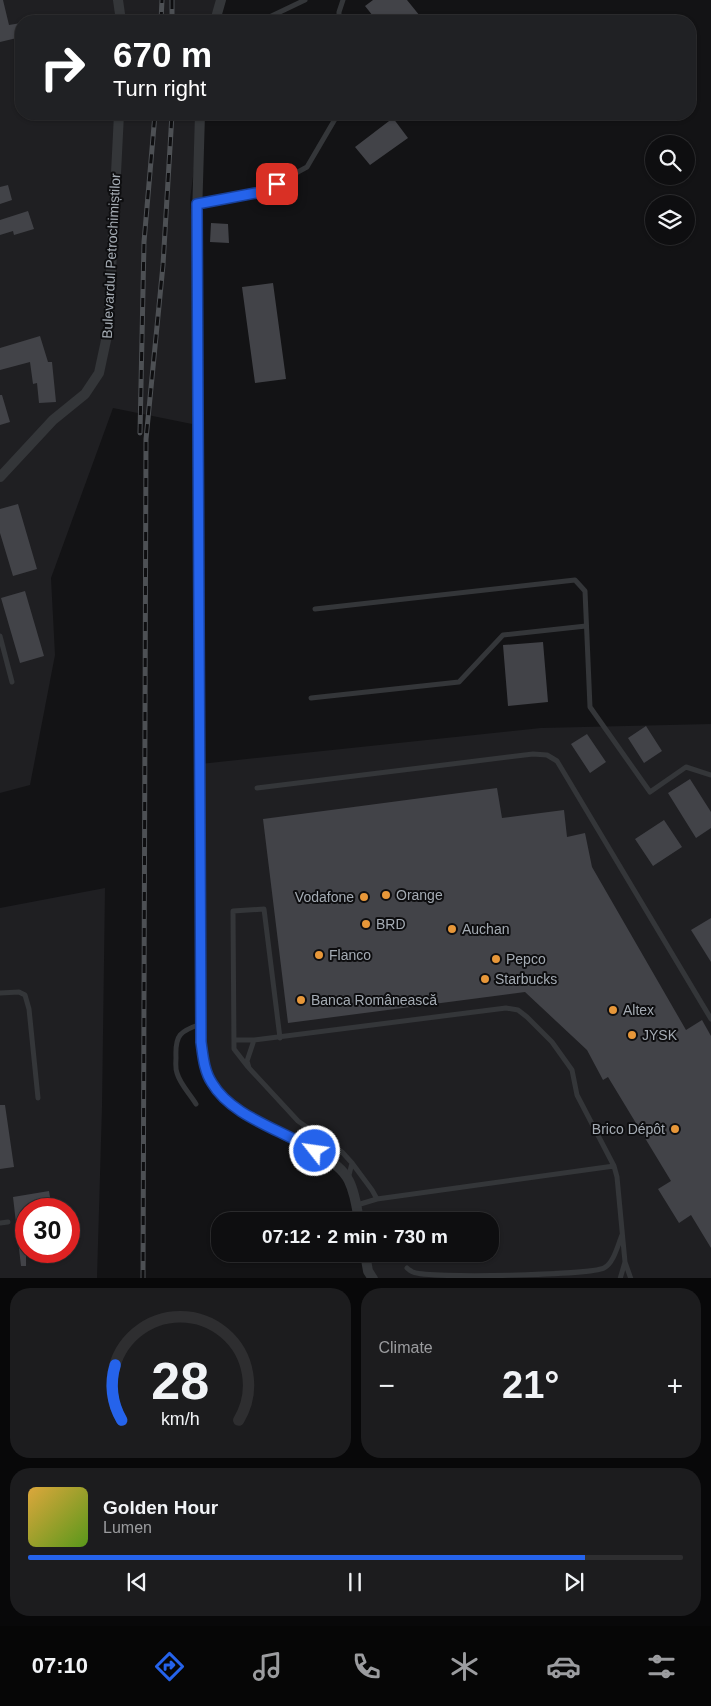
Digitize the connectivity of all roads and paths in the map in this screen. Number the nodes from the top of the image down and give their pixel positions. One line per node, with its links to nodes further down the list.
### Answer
1 (118, 0): 5 (street)
2 (221, 0): 6 (street)
3 (304, 0): 7 (lane)
4 (343, 0): 8 (lane)
5 (120, 15)
6 (217, 15)
7 (274, 15)
8 (340, 15)
9 (118, 120): 13 (street, Bulevardul Petrochimiștilor)
10 (200, 120): 12 (street)
11 (334, 120): 12 (lane)
12 (197, 204): 23 (street)
13 (0, 477)
14 (315, 609): 15 (lane)
15 (586, 626): 18 (lane); 19 (lane)
16 (0, 636): 17 (lane)
17 (12, 682)
18 (311, 698)
19 (711, 775)
20 (257, 788): 22 (lane)
21 (0, 993): 28 (lane)
22 (711, 1019)
23 (201, 1024): 29 (lane); 32 (street)
24 (280, 1038): 25 (lane); 26 (lane); 31 (lane)
25 (234, 1040): 26 (lane); 27 (lane)
26 (254, 1040): 27 (lane)
27 (249, 1068): 30 (lane)
28 (38, 1098)
29 (196, 1104)
30 (352, 1163): 32 (lane); 33 (lane)
31 (614, 1166): 33 (lane); 38 (lane)
32 (348, 1180): 34 (street)
33 (377, 1199): 34 (lane)
34 (357, 1205): 35 (street)
35 (358, 1212)
36 (8, 1222): 37 (lane)
37 (0, 1223)
38 (622, 1234): 40 (lane); 41 (lane)
39 (366, 1262): 42 (street)
40 (625, 1262): 43 (lane); 44 (lane)
41 (407, 1268)
42 (369, 1276)
43 (620, 1278)
44 (631, 1278)

